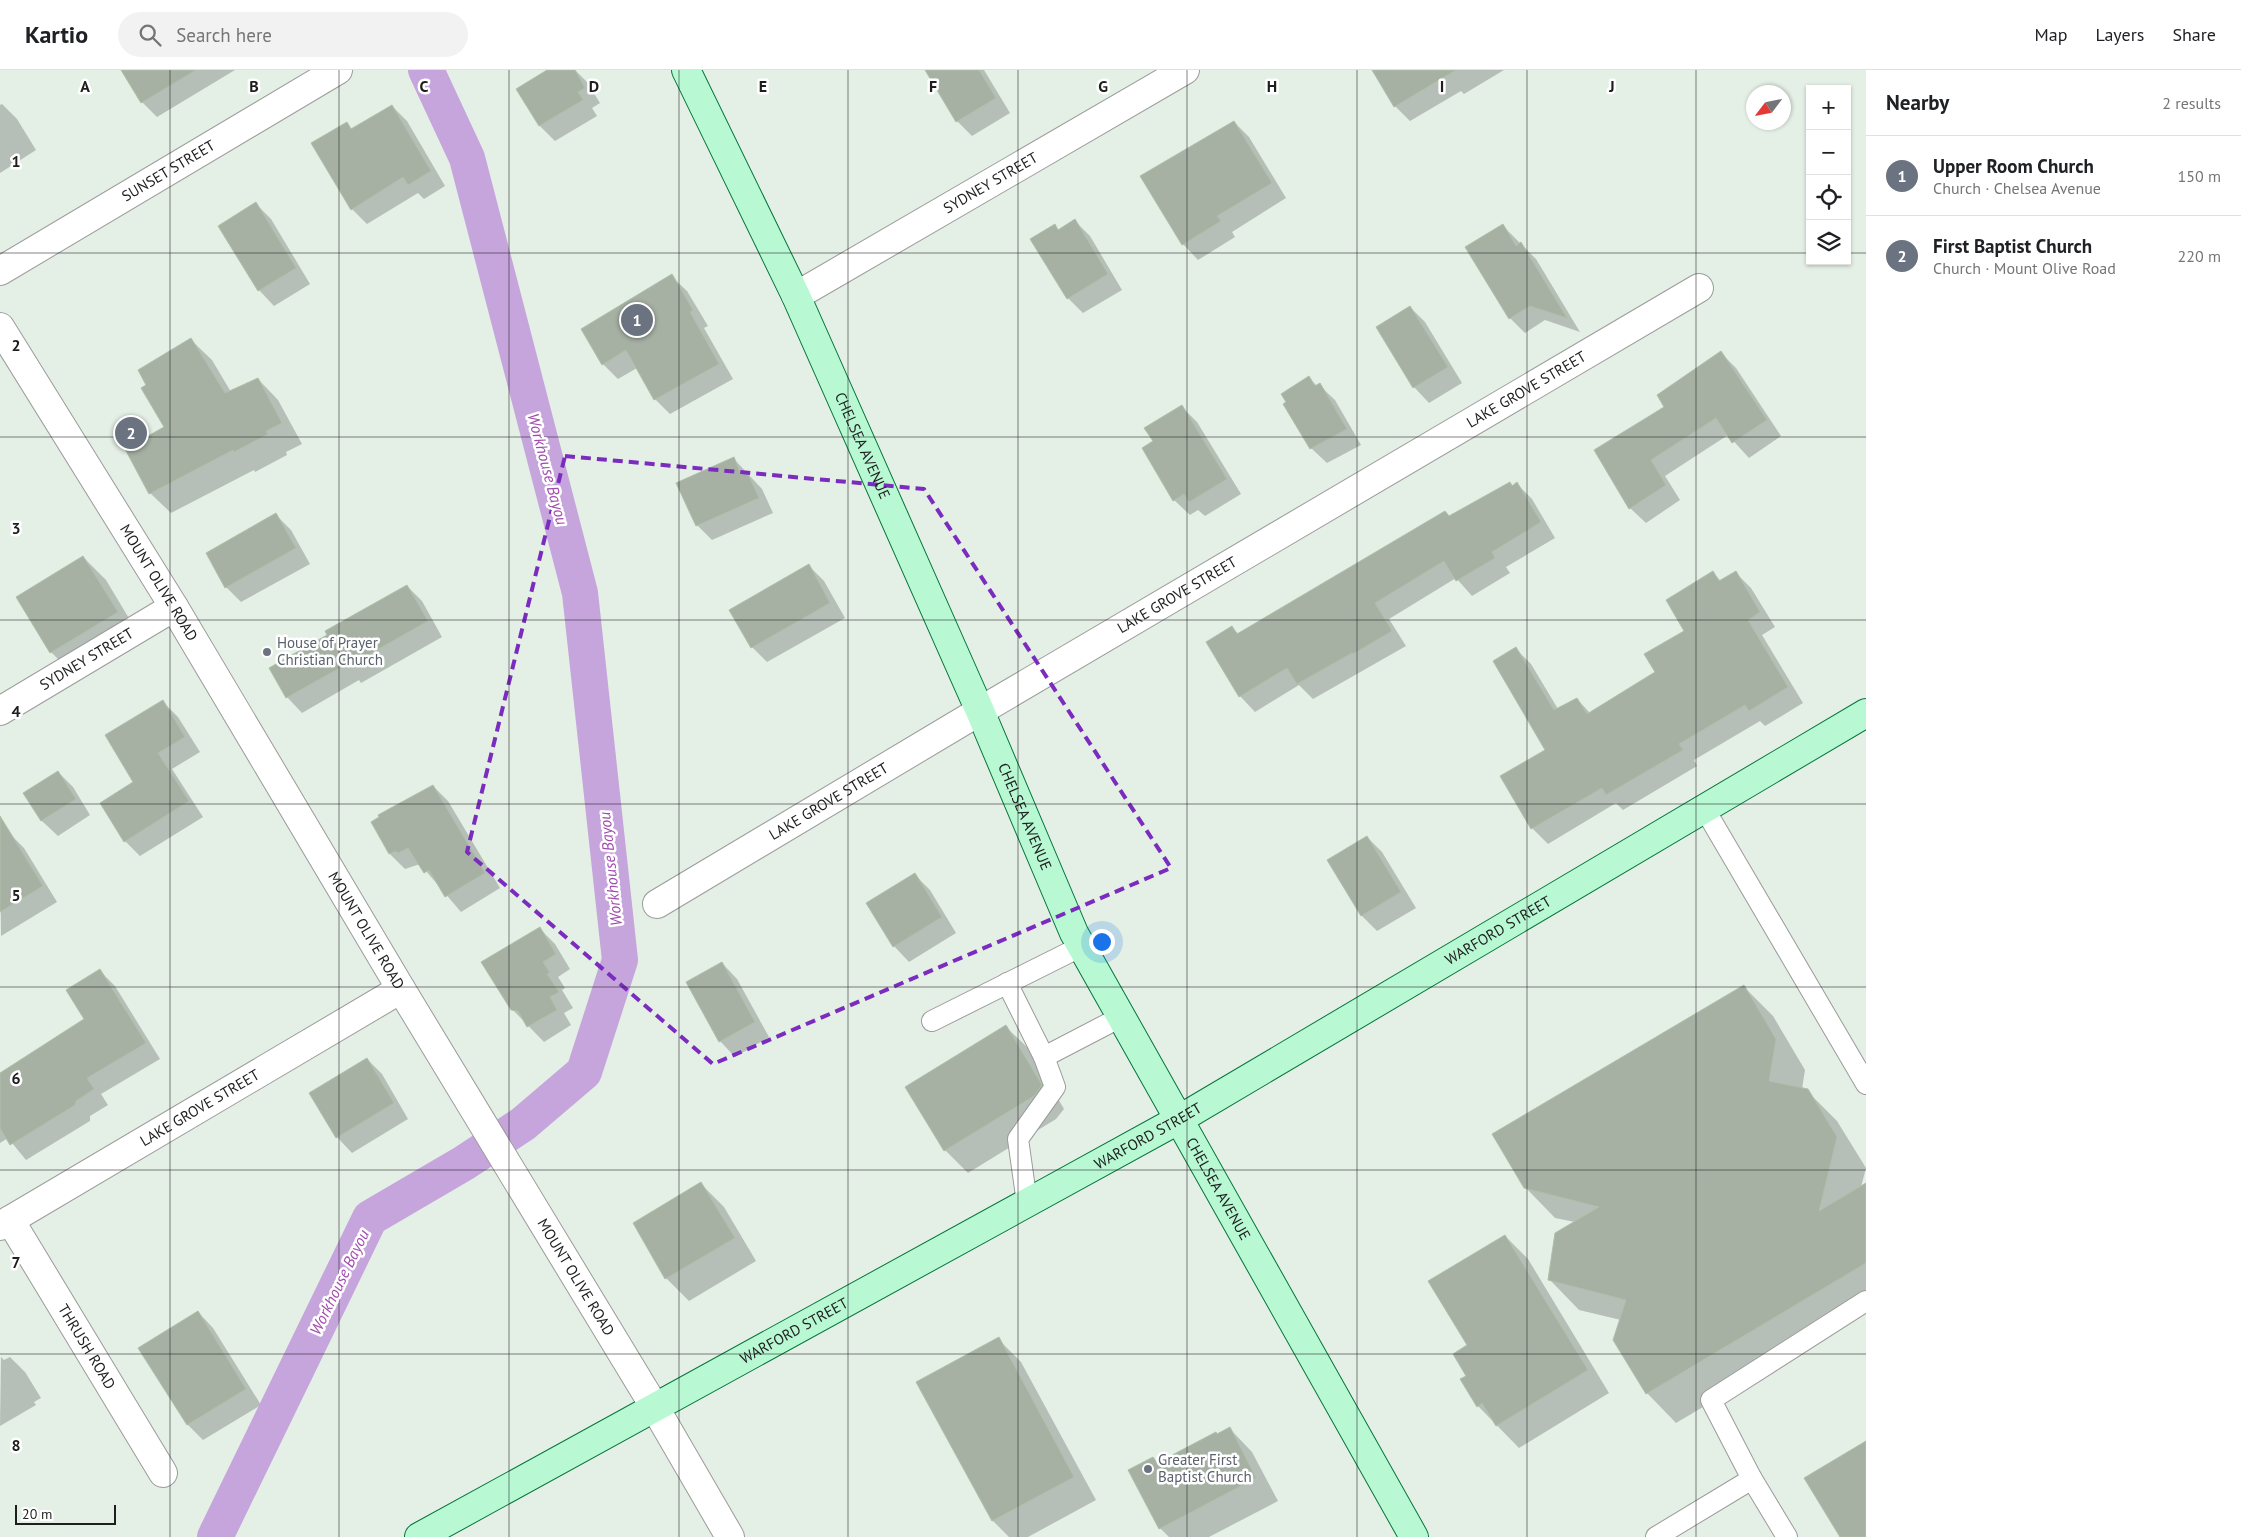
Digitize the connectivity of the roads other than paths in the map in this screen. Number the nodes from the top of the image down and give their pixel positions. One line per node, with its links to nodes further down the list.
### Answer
1 (338, 70): 4 (street, SUNSET STREET)
2 (686, 70): 6 (main road, CHELSEA AVENUE)
3 (1185, 70): 6 (street, SYDNEY STREET)
4 (0, 271)
5 (1698, 288): 10 (street, LAKE GROVE STREET)
6 (796, 296): 10 (main road, CHELSEA AVENUE)
7 (0, 327): 8 (street, MOUNT OLIVE ROAD)
8 (174, 607): 9 (street, SYDNEY STREET); 16 (street, MOUNT OLIVE ROAD)
9 (0, 711)
10 (980, 711): 13 (street, LAKE GROVE STREET); 14 (main road, CHELSEA AVENUE)
11 (1866, 713): 12 (main road, WARFORD STREET)
12 (1704, 808): 20 (lane); 21 (main road, WARFORD STREET)
13 (657, 904)
14 (1082, 946): 15 (lane); 17 (main road, CHELSEA AVENUE)
15 (1007, 983): 18 (lane); 19 (lane)
16 (401, 989): 23 (street, LAKE GROVE STREET); 25 (street, MOUNT OLIVE ROAD)
17 (1121, 1016): 19 (lane); 21 (main road, CHELSEA AVENUE)
18 (932, 1021)
19 (1044, 1056): 22 (lane)
20 (1866, 1084)
21 (1178, 1120): 22 (main road, WARFORD STREET); 30 (main road, CHELSEA AVENUE)
22 (1027, 1202): 25 (main road, WARFORD STREET)
23 (5, 1223): 26 (street, THRUSH ROAD)
24 (1866, 1301): 27 (lane)
25 (654, 1406): 28 (main road, WARFORD STREET); 29 (street, MOUNT OLIVE ROAD)
26 (163, 1473)
27 (1752, 1480): 31 (lane); 32 (lane)
28 (419, 1537)
29 (730, 1537)
30 (1414, 1537)
31 (1656, 1537)
32 (1787, 1537)

